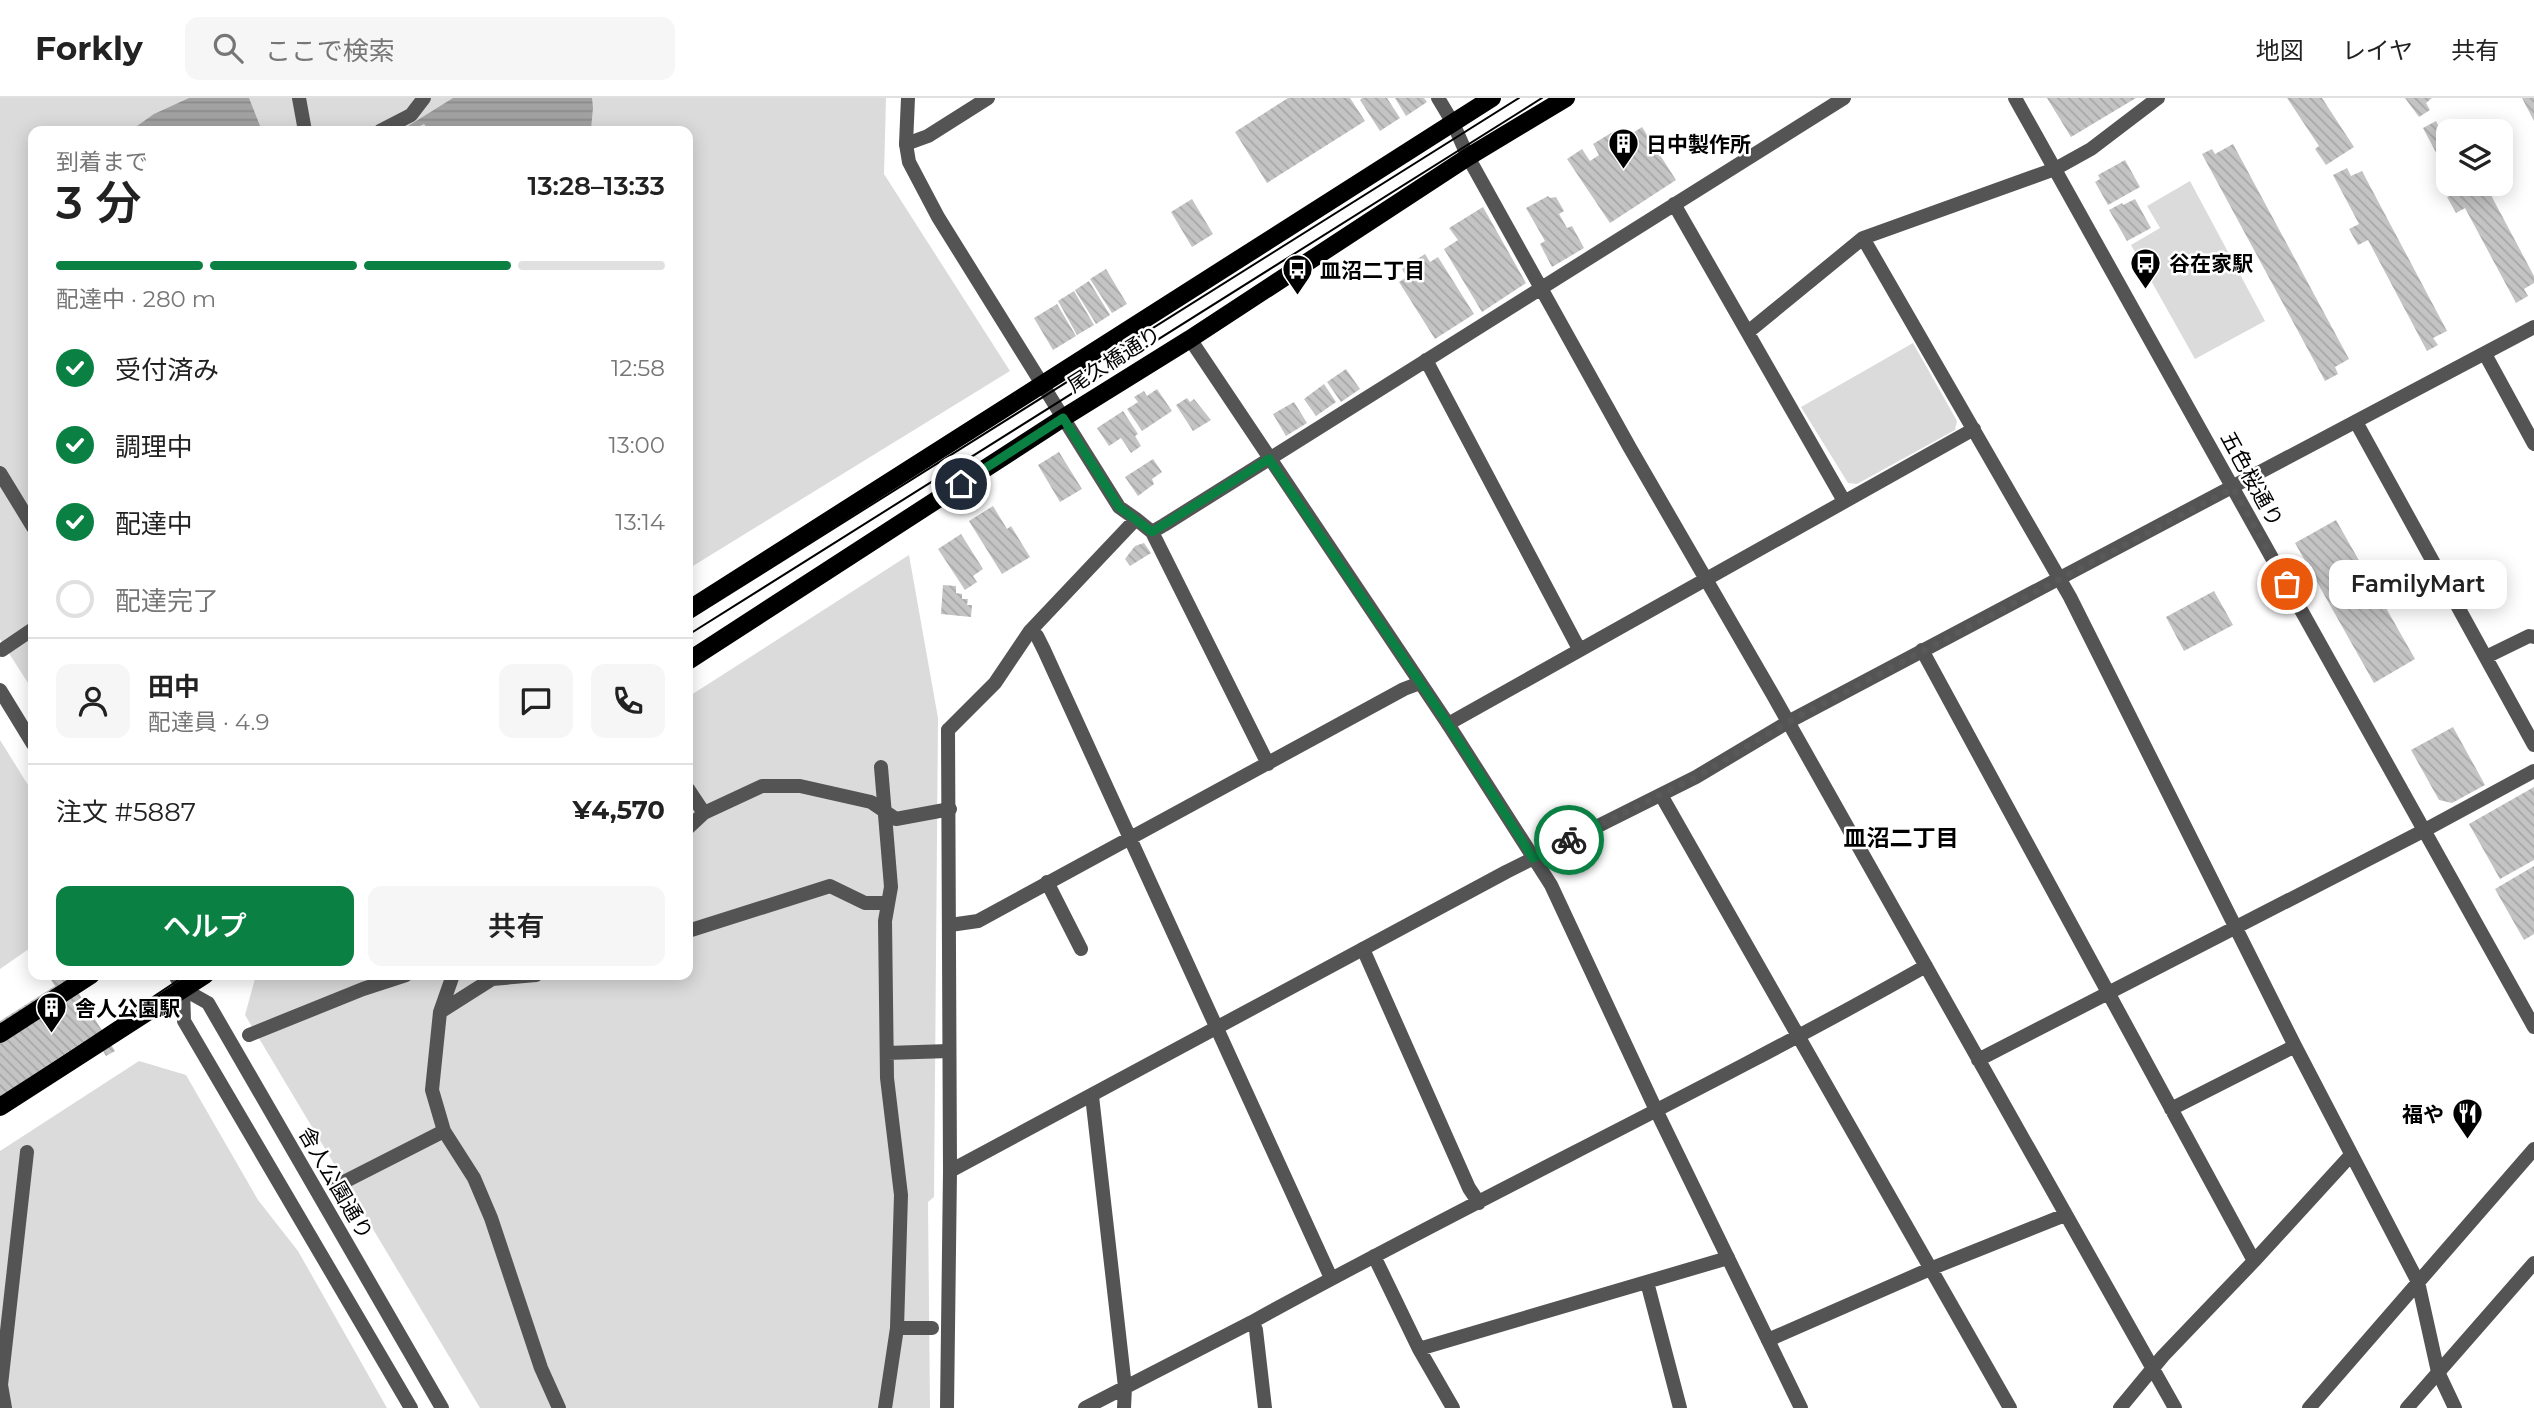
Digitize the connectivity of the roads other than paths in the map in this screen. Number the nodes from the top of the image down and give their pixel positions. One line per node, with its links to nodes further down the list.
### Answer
1 (299, 98): 12 (street)
2 (424, 98): 13 (street)
3 (908, 98): 14 (street)
4 (988, 98): 14 (street)
5 (1438, 98): 11 (street)
6 (1492, 98): 11 (main road, 尾久橋通り)
7 (1566, 98): 15 (main road, 尾久橋通り)
8 (1844, 98): 17 (street)
9 (2015, 98): 16 (street, 五色桜通り)
10 (2158, 98): 16 (street)
11 (1453, 123): 15 (street); 25 (main road, 尾久橋通り)
12 (304, 126)
13 (390, 126)
14 (906, 144): 25 (street)
15 (1468, 157): 19 (street); 22 (main road, 尾久橋通り)
16 (2055, 169): 18 (street); 32 (street, 五色桜通り)
17 (1674, 204): 19 (street); 21 (street)
18 (1863, 239): 21 (street); 28 (street)
19 (1542, 287): 24 (street); 38 (street)
20 (2534, 327): 23 (street)
21 (1748, 332): 33 (street)
22 (1190, 339): 26 (main road, 尾久橋通り); 30 (street)
23 (2484, 354): 27 (street); 29 (street)
24 (1426, 360): 30 (street); 43 (street)
25 (1042, 384): 26 (street); 39 (main road, 尾久橋通り)
26 (1063, 418): 35 (street); 47 (main road, 尾久橋通り)
27 (2356, 422): 32 (street); 46 (street)
28 (1973, 429): 33 (street); 37 (street)
29 (2534, 444)
30 (1269, 459): 36 (street); 48 (street)
31 (0, 473): 34 (street)
32 (2233, 488): 37 (street); 63 (street, 五色桜通り)
33 (1844, 501): 38 (street)
34 (28, 519)
35 (1136, 519): 36 (street); 40 (street)
36 (1152, 532): 54 (street)
37 (2059, 577): 45 (street); 69 (street)
38 (1706, 578): 43 (street); 50 (street)
39 (693, 607)
40 (1030, 631): 59 (street); 64 (street)
41 (28, 632): 44 (street)
42 (2534, 637): 46 (street)
43 (1579, 649): 51 (street)
44 (2, 650)
45 (1923, 650): 50 (street); 79 (street)
46 (2486, 657): 53 (street)
47 (693, 658)
48 (1420, 683): 51 (street); 54 (street)
49 (0, 690): 52 (street)
50 (1788, 722): 57 (street); 73 (street)
51 (1448, 724): 65 (street)
52 (28, 736)
53 (2534, 745)
54 (1268, 765): 64 (street)
55 (881, 767): 60 (street)
56 (2534, 771): 63 (street)
57 (1661, 795): 65 (street); 85 (street)
58 (693, 796): 61 (street)
59 (950, 809): 60 (street); 68 (street)
60 (884, 811): 61 (street); 67 (street)
61 (704, 813): 62 (street)
62 (693, 823)
63 (2425, 830): 69 (street); 82 (street, 五色桜通り)
64 (1130, 838): 66 (street); 81 (street)
65 (1533, 858): 71 (street); 93 (street)
66 (1047, 882): 68 (street); 72 (street)
67 (888, 903): 70 (street); 88 (street)
68 (950, 925): 87 (street)
69 (2235, 927): 79 (street); 86 (street)
70 (693, 929)
71 (1363, 949): 81 (street); 100 (street)
72 (1081, 950)
73 (1926, 966): 85 (street); 89 (street)
74 (83, 980): 83 (main road)
75 (391, 980): 84 (street)
76 (451, 980): 80 (street)
77 (490, 980): 80 (street)
78 (179, 982): 91 (main road); 119 (street); 120 (street, 舎人公園通り)
79 (2109, 993): 89 (street); 92 (street)
80 (440, 1012): 94 (street)
81 (1217, 1027): 90 (street); 107 (street)
82 (2534, 1027)
83 (0, 1034)
84 (249, 1035)
85 (1797, 1036): 93 (street); 106 (street)
86 (2295, 1046): 92 (street); 97 (street)
87 (949, 1051): 88 (street); 98 (street)
88 (887, 1053): 111 (street)
89 (1978, 1060): 101 (street)
90 (1092, 1096): 98 (street); 117 (street)
91 (0, 1107)
92 (2171, 1108): 104 (street)
93 (1656, 1110): 100 (street); 103 (street)
94 (444, 1131): 99 (street); 121 (street)
95 (2534, 1149): 109 (street)
96 (27, 1153): 118 (street)
97 (2351, 1155): 104 (street); 109 (street)
98 (950, 1171): 123 (street)
99 (336, 1186)
100 (1479, 1203): 102 (street)
101 (2065, 1215): 106 (street); 115 (street)
102 (1374, 1256): 107 (street); 114 (street)
103 (1728, 1258): 108 (street); 113 (street)
104 (2254, 1261): 115 (street)
105 (2534, 1263): 116 (street)
106 (1930, 1269): 113 (street); 130 (street)
107 (1331, 1278): 110 (street)
108 (1647, 1282): 114 (street); 128 (street)
109 (2418, 1282): 116 (street); 133 (street)
110 (1252, 1322): 117 (street); 126 (street)
111 (897, 1328): 112 (street); 122 (street)
112 (932, 1328)
113 (1769, 1340): 129 (street)
114 (1419, 1349): 127 (street)
115 (2153, 1368): 131 (street); 132 (street)
116 (2438, 1372): 134 (street); 135 (street)
117 (1125, 1387): 124 (street); 125 (street)
118 (5, 1408)
119 (411, 1408)
120 (442, 1408)
121 (559, 1408)
122 (885, 1408)
123 (947, 1408)
124 (1085, 1408)
125 (1124, 1408)
126 (1265, 1408)
127 (1453, 1408)
128 (1680, 1408)
129 (1801, 1408)
130 (2010, 1408)
131 (2120, 1408)
132 (2175, 1408)
133 (2309, 1408)
134 (2407, 1408)
135 (2455, 1408)

